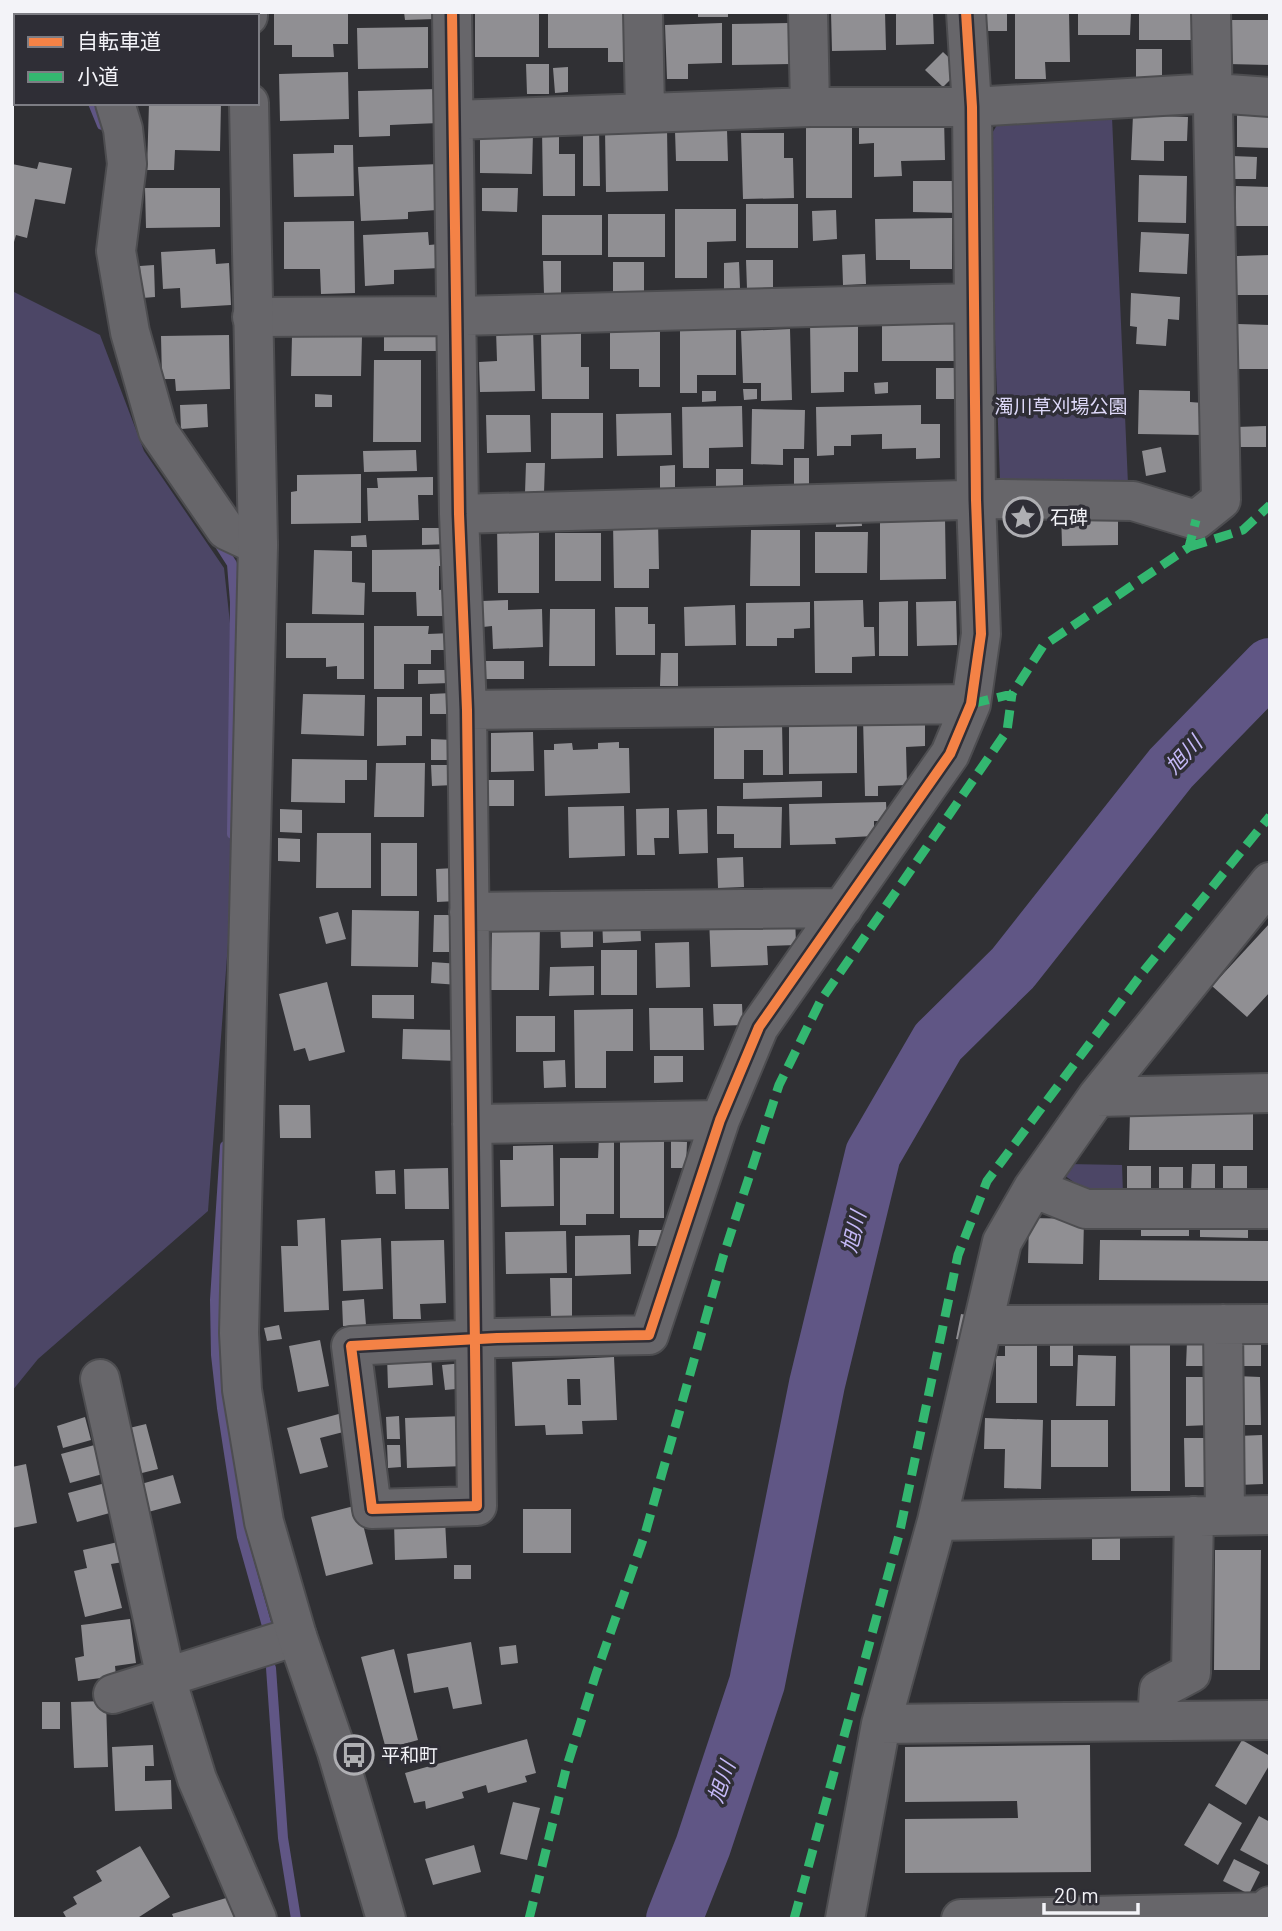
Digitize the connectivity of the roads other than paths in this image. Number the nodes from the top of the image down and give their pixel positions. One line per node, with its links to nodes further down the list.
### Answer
1 (452, 12): 13 (street)
2 (643, 12): 12 (street)
3 (808, 12): 10 (street)
4 (966, 12): 11 (street)
5 (1211, 12): 6 (street)
6 (1214, 93): 7 (street); 11 (street); 17 (street)
7 (1270, 97)
8 (116, 105): 19 (street)
9 (249, 105): 16 (street)
10 (810, 107): 11 (street); 12 (street)
11 (972, 107): 14 (street)
12 (645, 111): 13 (street)
13 (454, 120): 15 (street)
14 (974, 303): 15 (street); 17 (street)
15 (456, 316): 16 (street); 18 (street)
16 (252, 317): 19 (street)
17 (976, 500): 18 (street); 20 (street)
18 (459, 514): 21 (street)
19 (258, 545): 39 (street)
20 (971, 704): 21 (street); 23 (street)
21 (467, 710): 24 (street)
22 (1266, 892): 26 (street)
23 (843, 908): 24 (street); 27 (street)
24 (469, 912): 28 (street)
25 (1270, 1093): 26 (street)
26 (1097, 1097): 29 (street)
27 (720, 1120): 28 (street); 34 (street)
28 (472, 1124): 34 (street)
29 (1033, 1188): 30 (street); 33 (street)
30 (1270, 1209)
31 (1223, 1324): 32 (street); 33 (street); 37 (street)
32 (1270, 1324)
33 (983, 1325): 38 (street)
34 (476, 1340): 34 (street)
35 (100, 1379): 40 (street)
36 (1270, 1515): 37 (street)
37 (1209, 1516): 38 (street); 43 (street)
38 (937, 1521): 44 (street)
39 (297, 1636): 40 (street); 48 (street)
40 (166, 1678): 41 (street); 47 (street)
41 (113, 1694)
42 (1270, 1720): 43 (street)
43 (1157, 1721): 44 (street)
44 (881, 1724): 49 (street)
45 (1270, 1906): 46 (street)
46 (1140, 1917): 50 (street)
47 (257, 1919)
48 (386, 1919)
49 (845, 1919)
50 (961, 1919)

